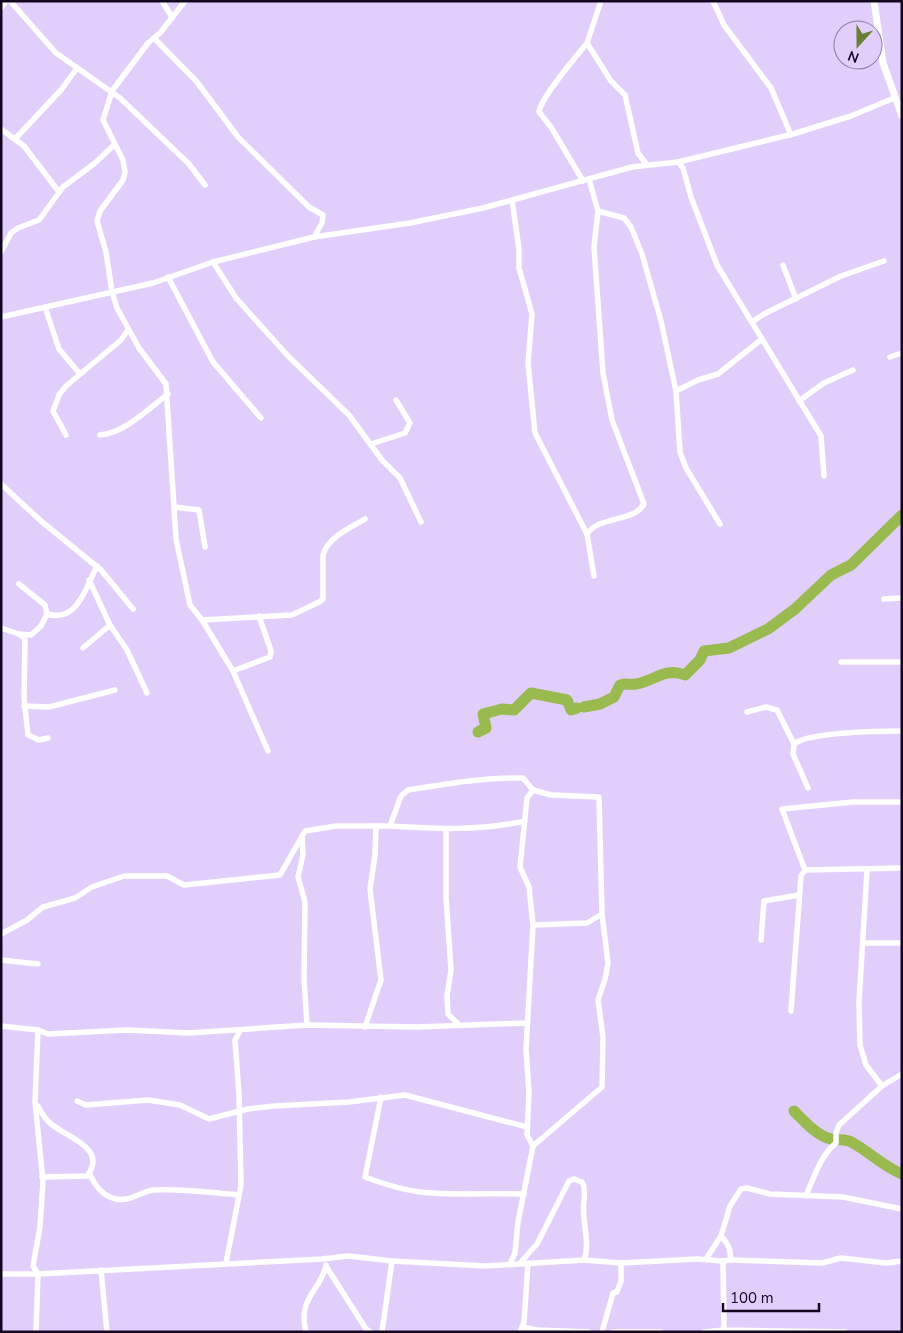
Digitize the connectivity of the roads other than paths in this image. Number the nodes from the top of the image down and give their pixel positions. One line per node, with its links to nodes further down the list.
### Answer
1 (6, 1): 8 (street)
2 (10, 1): 12 (street)
3 (162, 1): 9 (street)
4 (185, 1): 9 (street)
5 (601, 1): 11 (street)
6 (712, 1): 17 (street)
7 (874, 1): 14 (street)
8 (1, 8)
9 (172, 17): 10 (street)
10 (154, 38): 13 (street); 27 (street)
11 (587, 43): 21 (street); 22 (street)
12 (77, 68): 13 (street); 18 (street)
13 (112, 91): 19 (street); 23 (street)
14 (894, 98): 15 (street); 17 (street)
15 (902, 116)
16 (1, 129): 18 (street)
17 (791, 134): 20 (street)
18 (15, 139): 24 (street)
19 (114, 145): 24 (street); 33 (street)
20 (678, 162): 21 (street); 37 (street)
21 (647, 164): 22 (street)
22 (586, 180): 25 (street); 26 (street)
23 (205, 185)
24 (59, 192): 28 (street)
25 (512, 200): 27 (street); 58 (street)
26 (598, 211): 44 (street); 58 (street)
27 (314, 237): 30 (street)
28 (1, 252)
29 (884, 261): 34 (street)
30 (213, 262): 32 (street); 51 (street)
31 (783, 265): 34 (street)
32 (168, 277): 33 (street); 48 (street)
33 (112, 292): 35 (street); 38 (street)
34 (796, 299): 37 (street)
35 (45, 307): 36 (street); 43 (street)
36 (1, 317)
37 (752, 322): 39 (street)
38 (128, 330): 43 (street); 45 (street)
39 (762, 339): 44 (street); 47 (street)
40 (902, 353): 41 (street)
41 (890, 357)
42 (853, 370): 47 (street)
43 (80, 374): 49 (street)
44 (676, 391): 57 (street)
45 (168, 394): 50 (street); 54 (street)
46 (396, 400): 51 (street)
47 (800, 402): 52 (street)
48 (261, 418)
49 (66, 435)
50 (100, 435)
51 (371, 444): 56 (street)
52 (824, 476)
53 (1, 484): 60 (street)
54 (174, 507): 59 (street); 69 (street)
55 (365, 519): 68 (street)
56 (421, 522)
57 (720, 524)
58 (587, 534): 61 (street)
59 (205, 547)
60 (97, 566): 62 (street); 66 (street)
61 (594, 576)
62 (90, 580): 67 (street); 70 (street)
63 (19, 584): 67 (street)
64 (902, 598): 65 (street)
65 (884, 599)
66 (133, 609)
67 (47, 614): 72 (street)
68 (259, 616): 69 (street); 76 (street)
69 (202, 620): 76 (street)
70 (110, 625): 73 (street); 78 (street)
71 (1, 628): 72 (street)
72 (19, 634): 79 (street)
73 (84, 648)
74 (841, 662): 75 (street)
75 (902, 662)
76 (233, 671): 84 (street)
77 (115, 690): 79 (street)
78 (148, 693)
79 (24, 706): 82 (street)
80 (747, 712): 83 (street)
81 (902, 731): 83 (street)
82 (48, 738)
83 (794, 744): 85 (street)
84 (268, 751)
85 (808, 788)
86 (533, 790): 88 (street); 90 (street); 97 (street)
87 (902, 802): 94 (street)
88 (525, 821): 91 (street); 98 (street)
89 (376, 826): 90 (street); 92 (street); 112 (street)
90 (390, 826): 91 (street)
91 (446, 830): 106 (street)
92 (302, 836): 99 (street); 108 (street)
93 (902, 868): 95 (street)
94 (805, 870): 95 (street); 96 (street)
95 (867, 870): 102 (street)
96 (798, 895): 100 (street); 105 (street)
97 (602, 914): 98 (street); 124 (street)
98 (532, 925): 107 (street)
99 (1, 934)
100 (761, 940)
101 (902, 942): 102 (street)
102 (864, 943): 118 (street)
103 (1, 960): 104 (street)
104 (38, 964)
105 (792, 1011)
106 (448, 1014): 109 (street); 110 (street)
107 (527, 1023): 110 (street); 123 (street)
108 (307, 1024): 112 (street); 115 (street)
109 (440, 1024): 110 (street); 112 (street)
110 (459, 1025)
111 (1, 1026): 113 (street)
112 (365, 1027)
113 (38, 1030): 114 (street); 121 (street)
114 (224, 1030): 115 (street); 116 (street)
115 (240, 1030): 116 (street)
116 (235, 1040): 122 (street)
117 (902, 1074): 118 (street)
118 (882, 1086): 129 (street)
119 (381, 1097): 122 (street); 123 (street); 127 (street)
120 (77, 1101): 122 (street)
121 (35, 1102): 125 (street); 126 (street)
122 (238, 1112): 128 (street)
123 (527, 1127): 124 (street)
124 (533, 1146): 127 (street)
125 (89, 1173): 126 (street); 128 (street)
126 (42, 1177): 146 (street)
127 (524, 1194): 142 (street)
128 (239, 1195): 138 (street)
129 (806, 1195): 130 (street); 131 (street)
130 (902, 1209)
131 (720, 1236): 132 (street); 136 (street)
132 (706, 1259): 136 (street); 141 (street)
133 (322, 1260): 135 (street); 138 (street); 143 (street)
134 (584, 1260): 139 (street); 140 (street); 141 (street)
135 (392, 1261): 142 (street); 153 (street)
136 (726, 1261): 137 (street); 148 (street)
137 (902, 1261)
138 (226, 1263): 144 (street)
139 (520, 1263): 140 (street); 142 (street)
140 (528, 1263): 147 (street)
141 (621, 1263): 155 (street)
142 (510, 1264)
143 (326, 1266): 151 (street); 152 (street)
144 (101, 1270): 146 (street); 150 (street)
145 (1, 1274): 146 (street)
146 (38, 1274): 149 (street)
147 (522, 1330): 154 (street)
148 (724, 1330): 158 (street); 159 (street)
149 (36, 1332)
150 (107, 1332)
151 (306, 1332)
152 (371, 1332)
153 (382, 1332)
154 (589, 1332)
155 (602, 1332)
156 (613, 1332): 157 (street)
157 (661, 1332)
158 (704, 1332)
159 (845, 1332)

